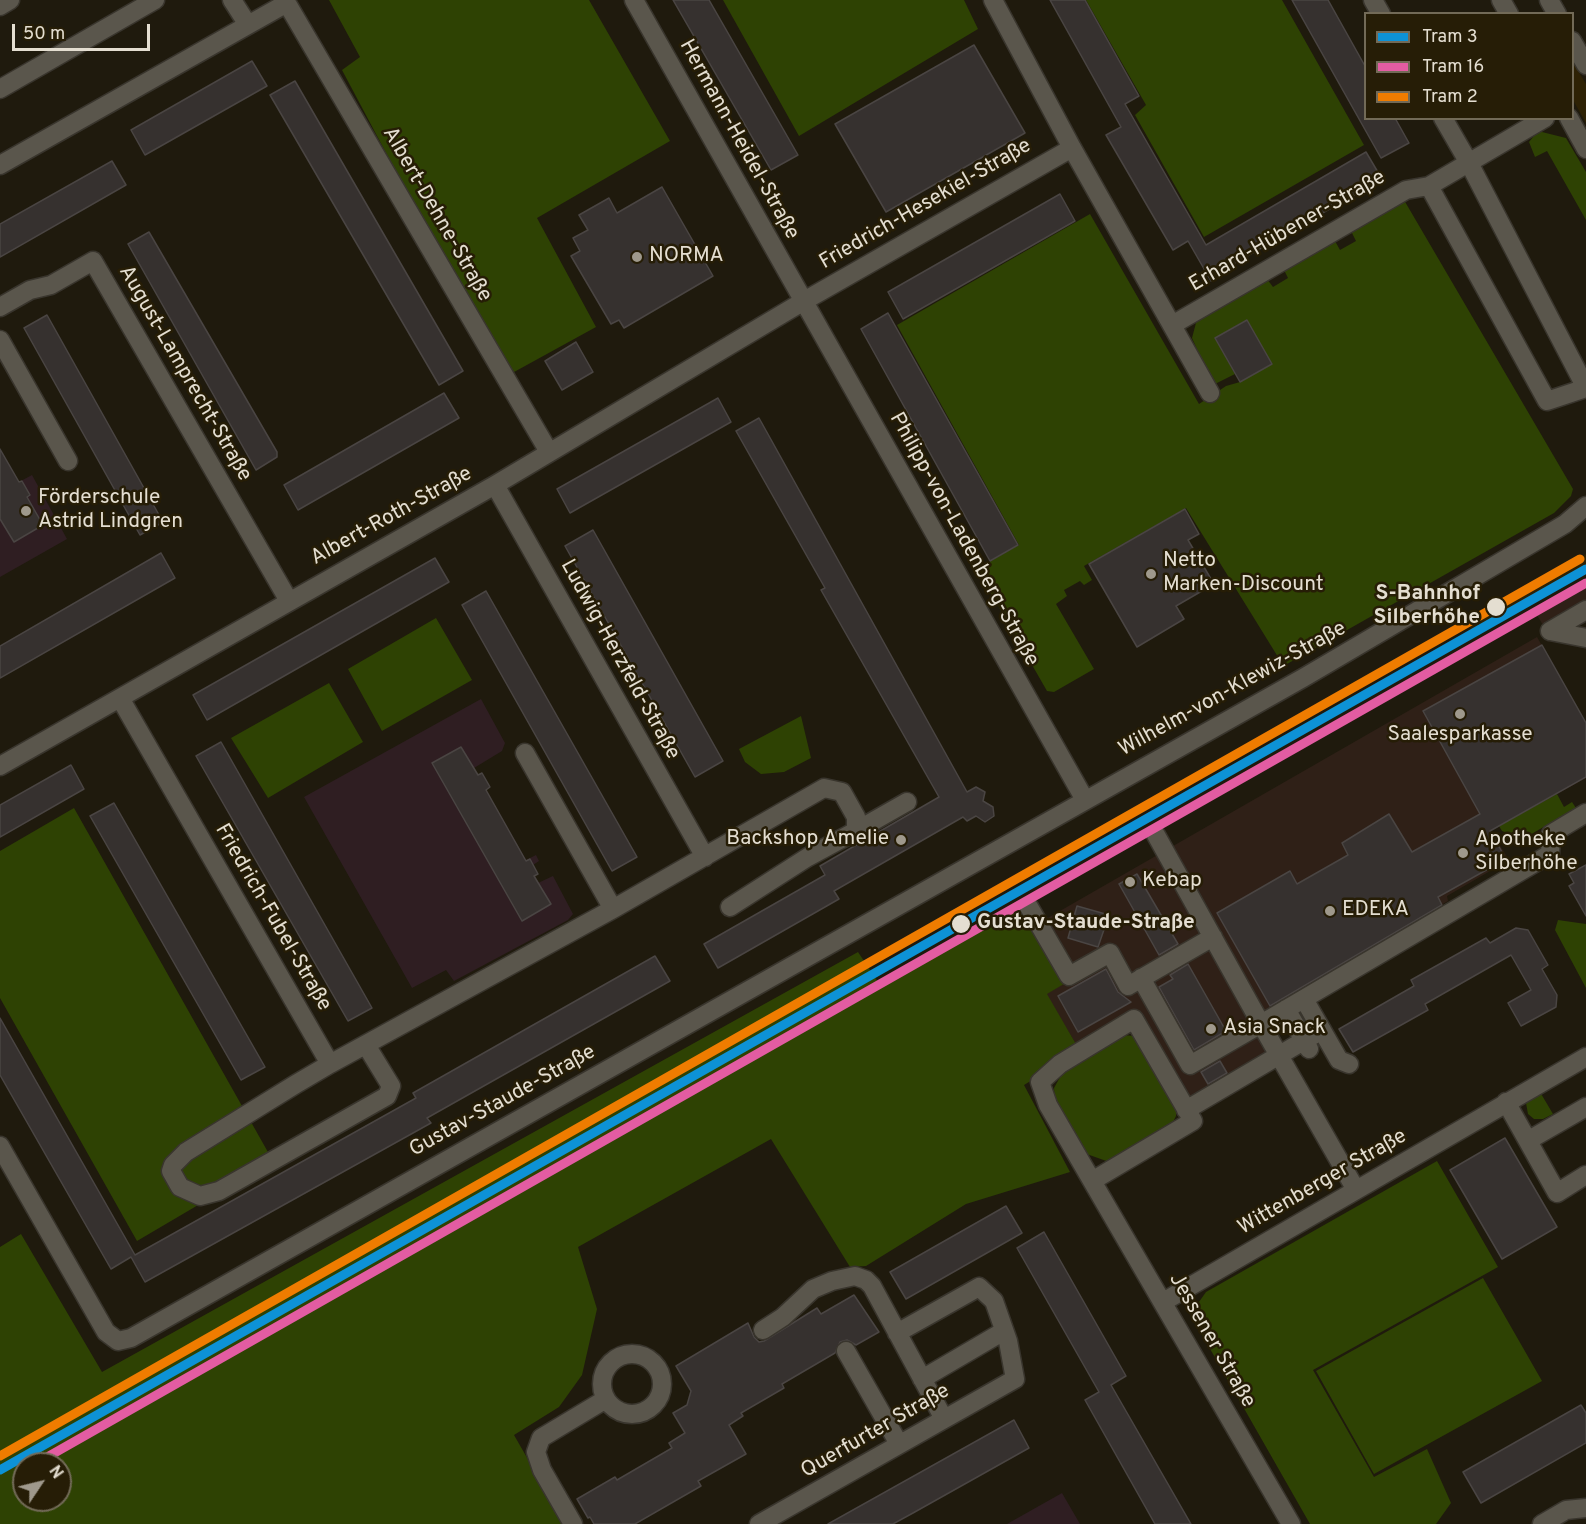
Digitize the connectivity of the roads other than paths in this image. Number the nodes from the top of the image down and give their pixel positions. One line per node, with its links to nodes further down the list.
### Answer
1 (10, 0): 7 (street)
2 (155, 0): 11 (street)
3 (232, 0): 8 (street)
4 (633, 0): 20 (street, Hermann-Heidel-Straße)
5 (993, 0): 15 (street)
6 (286, 2): 8 (street); 26 (street, Albert-Dehne-Straße)
7 (0, 6)
8 (248, 25): 18 (street)
9 (1574, 44): 10 (street)
10 (1586, 65)
11 (0, 89)
12 (1444, 120): 17 (street)
13 (1542, 120): 17 (street)
14 (1570, 120): 16 (street)
15 (1072, 148): 20 (street, Friedrich-Hesekiel-Straße); 22 (street)
16 (1586, 148)
17 (1469, 163): 19 (street, Erhard-Hübener-Straße); 24 (street)
18 (0, 165)
19 (1429, 186): 22 (street, Erhard-Hübener-Straße); 24 (street)
20 (804, 301): 26 (street, Albert-Roth-Straße); 36 (street, Philipp-von-Ladenberg-Straße)
21 (0, 307): 30 (street, August-Lamprecht-Straße)
22 (1172, 325): 25 (street)
23 (0, 340): 27 (street)
24 (1586, 388)
25 (1210, 393)
26 (549, 452): 28 (street, Albert-Roth-Straße)
27 (68, 461)
28 (495, 485): 30 (street, Albert-Roth-Straße); 41 (street, Ludwig-Herzfeld-Straße)
29 (1586, 506): 36 (street, Wilhelm-von-Klewiz-Straße)
30 (289, 601): 33 (street, Albert-Roth-Straße)
31 (1586, 610): 32 (street)
32 (1586, 638)
33 (120, 698): 35 (street, Albert-Roth-Straße); 55 (street, Friedrich-Fubel-Straße)
34 (525, 753): 44 (street)
35 (0, 766)
36 (1085, 800): 61 (street, Gustav-Staude-Straße)
37 (907, 802): 39 (street)
38 (1586, 813): 47 (street)
39 (856, 831): 41 (street); 42 (street)
40 (1156, 835): 45 (street)
41 (705, 857): 44 (street)
42 (730, 907)
43 (1029, 907): 46 (street)
44 (613, 909): 51 (street)
45 (1213, 937): 46 (street); 49 (street)
46 (1141, 978): 49 (street)
47 (1304, 999): 48 (street); 50 (street)
48 (1286, 1009): 49 (street); 52 (street)
49 (1261, 1024): 53 (street)
50 (1322, 1030): 52 (street); 56 (street)
51 (366, 1045): 55 (street); 55 (street)
52 (1307, 1046): 53 (street)
53 (1280, 1057): 59 (street); 64 (street)
54 (1586, 1057): 57 (street, Wittenberger Straße)
55 (330, 1064)
56 (1349, 1064)
57 (1506, 1102): 60 (street); 64 (street, Wittenberger Straße)
58 (1586, 1107): 60 (street)
59 (1186, 1110): 63 (street); 63 (street, Jessener Straße)
60 (1529, 1140): 62 (street)
61 (0, 1146)
62 (1586, 1175)
63 (1092, 1181): 65 (street, Jessener Straße)
64 (1356, 1190): 65 (street, Wittenberger Straße)
65 (1163, 1302): 77 (street, Jessener Straße)
66 (763, 1330): 68 (street)
67 (1004, 1331): 68 (street); 70 (street); 72 (street, Querfurter Straße)
68 (897, 1333): 70 (street)
69 (846, 1351): 73 (street)
70 (922, 1379): 72 (street)
71 (606, 1399): 75 (street)
72 (944, 1419): 73 (street, Querfurter Straße)
73 (899, 1444): 76 (street, Querfurter Straße)
74 (1586, 1508): 78 (street)
75 (573, 1524)
76 (759, 1524)
77 (1291, 1524)
78 (1542, 1524)

